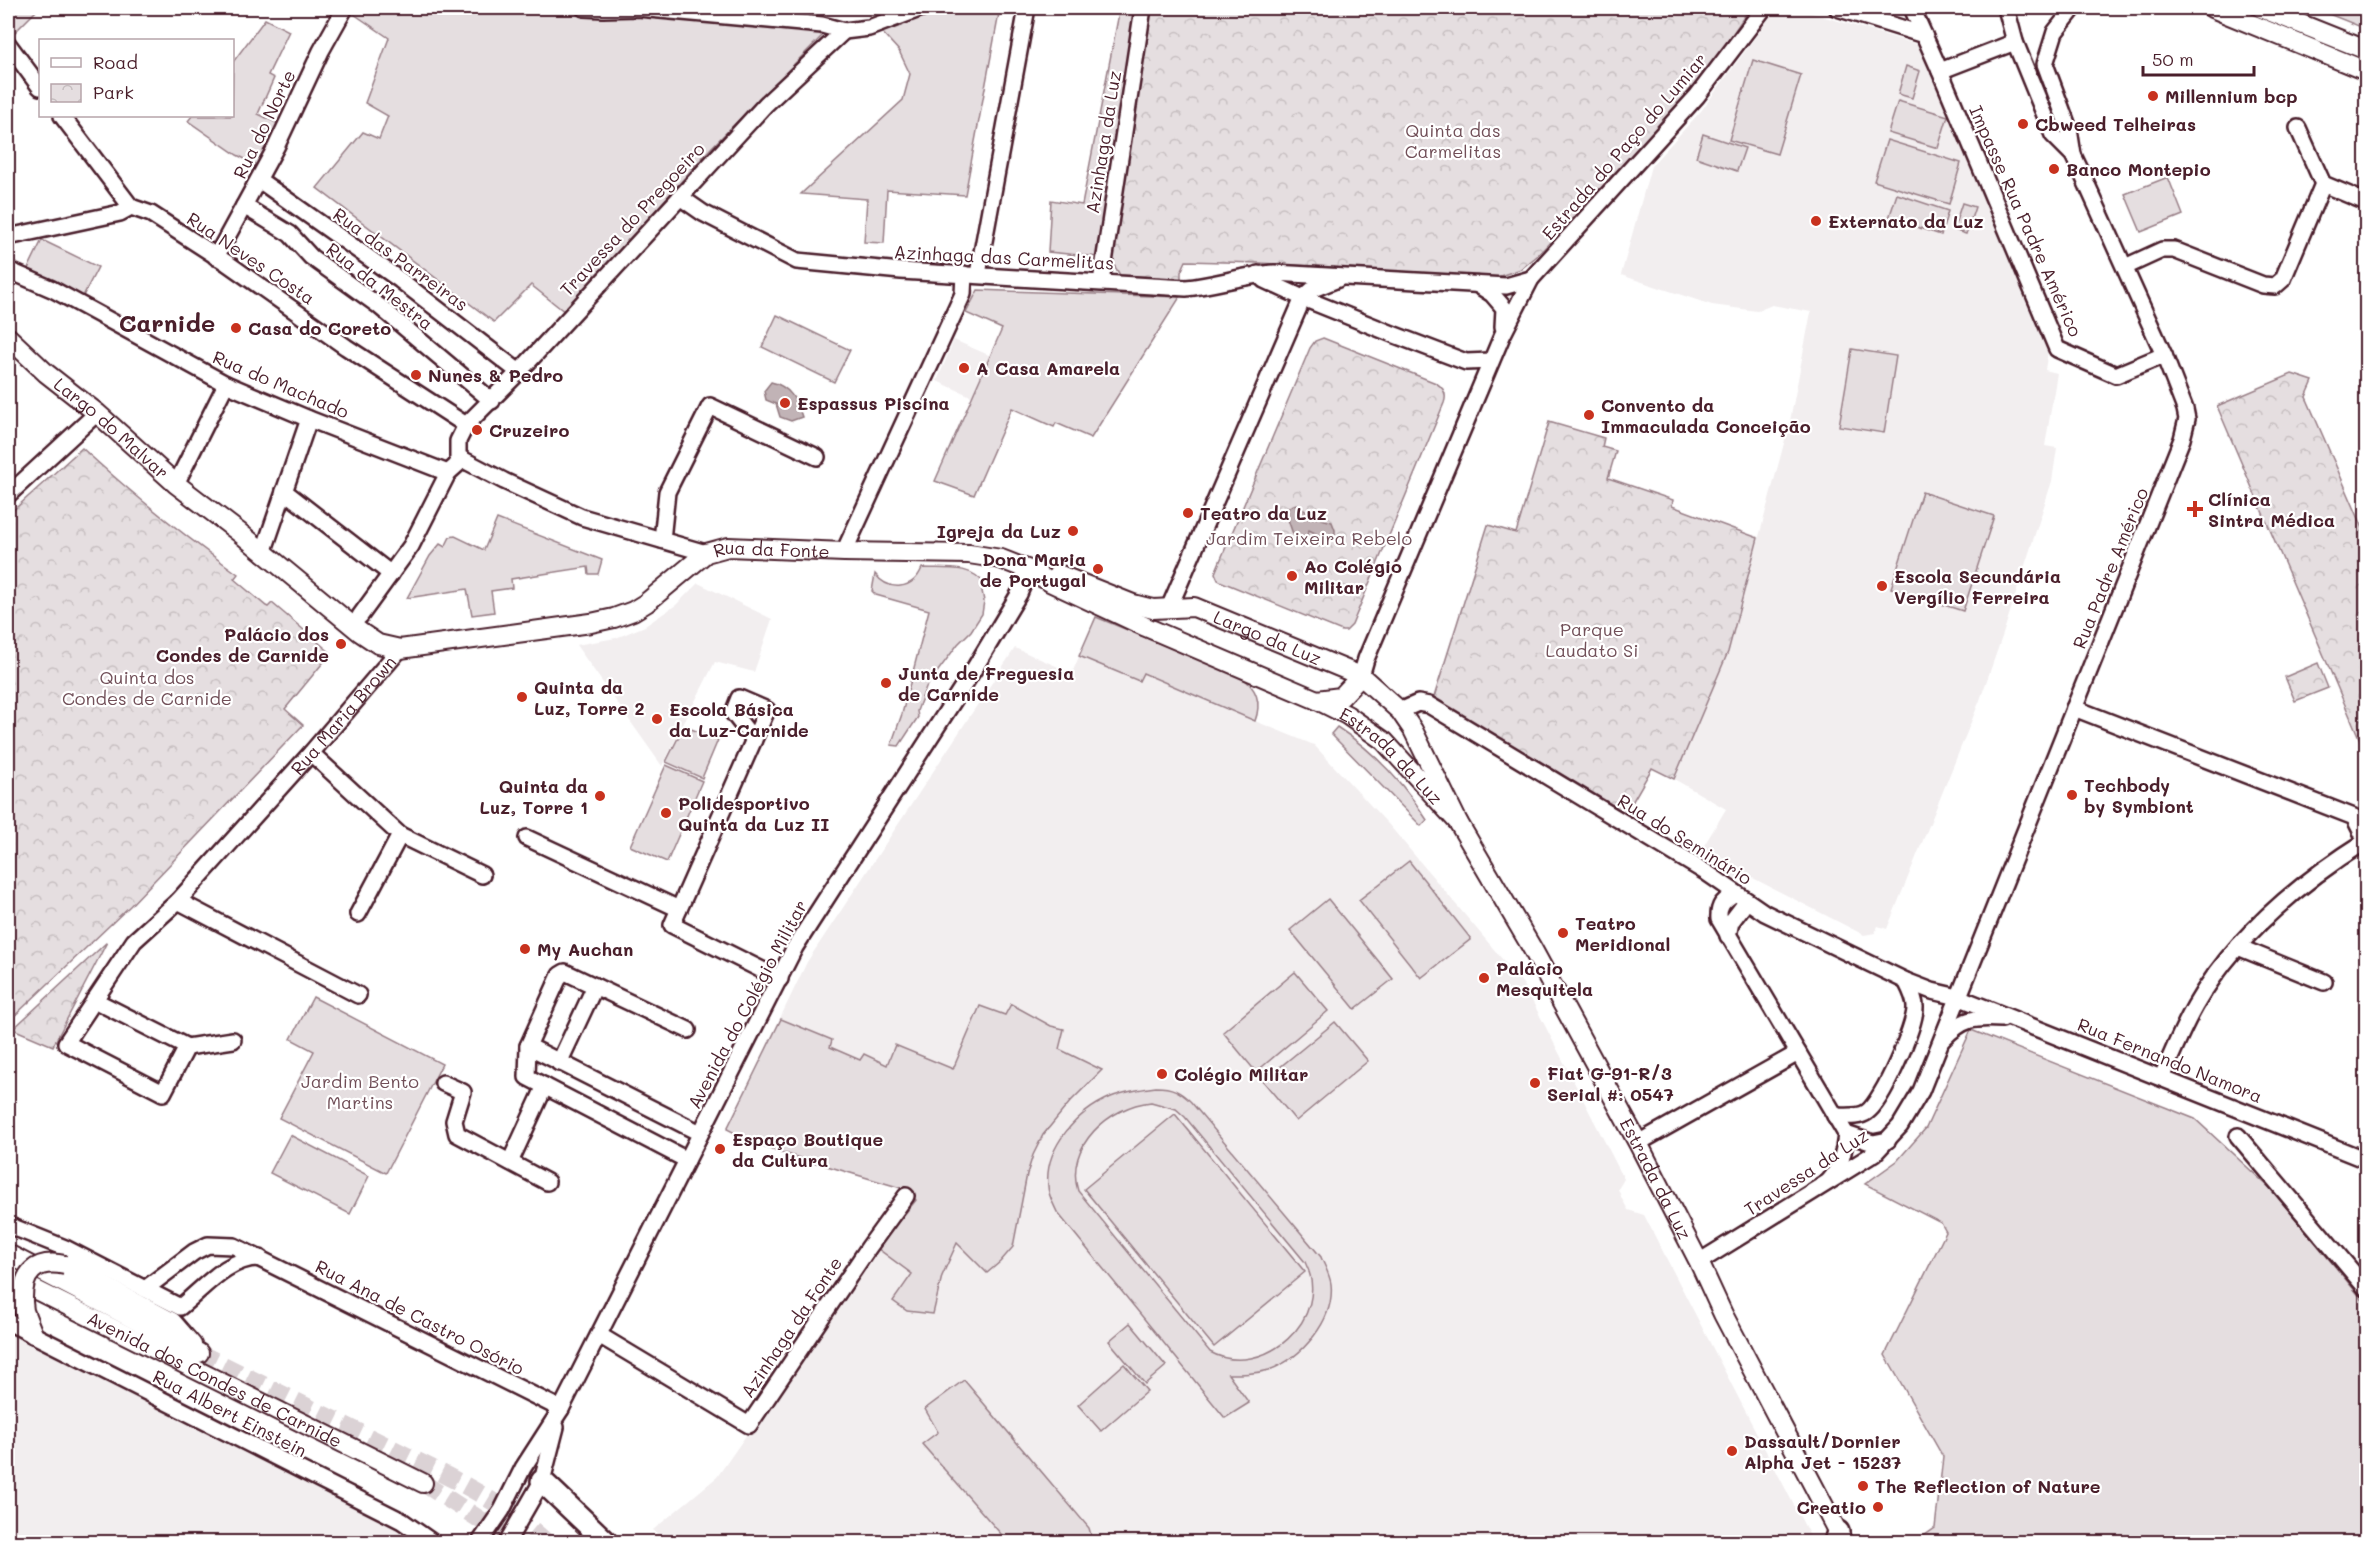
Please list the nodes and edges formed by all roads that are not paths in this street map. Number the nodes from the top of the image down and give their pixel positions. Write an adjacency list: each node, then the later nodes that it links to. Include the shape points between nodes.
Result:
1 (345, 8): 24 (street, Rua do Norte)
2 (584, 8): 13 (street, via 638,8 822,25)
3 (922, 8): 13 (street, via 869,28)
4 (1027, 8): 36 (street)
5 (1143, 8): 40 (street, Azinhaga da Luz)
6 (1764, 8): 39 (street, Estrada do Paço do Lumiar, via 1697,96)
7 (1837, 8): 14 (street)
8 (1912, 8): 14 (street, Impasse Rua Padre Américo)
9 (2006, 8): 15 (street, Rua Padre Américo)
10 (2074, 8): 23 (street, Rua Padre Américo, via 2055,32 2045,64)
11 (2212, 8): 19 (main road)
12 (2261, 8): 17 (main road)
13 (844, 31): 26 (street, Travessa do Pregoeiro, via 766,104)
14 (1924, 35): 18 (street, Impasse Rua Padre Américo)
15 (2015, 42): 18 (street); 23 (street, Rua Padre Américo, via 2053,135)
16 (8, 44): 20 (street)
17 (2367, 50)
18 (1940, 71): 46 (street, Impasse Rua Padre Américo, via 2057,349 2116,375)
19 (2367, 71)
20 (39, 86)
21 (63, 117): 29 (street)
22 (2298, 129): 25 (street)
23 (2073, 155): 34 (street, Rua Padre Américo)
24 (259, 180): 28 (street, Rua do Norte); 30 (street, Rua das Parreiras)
25 (2323, 184): 27 (street); 34 (street, via 2283,279 2275,286 2175,250 2162,250)
26 (680, 197): 36 (street, Azinhaga das Carmelitas, via 797,261); 48 (street, Travessa do Pregoeiro)
27 (2367, 202)
28 (244, 206): 31 (street, Rua da Mestra); 33 (street, Rua do Norte)
29 (131, 207): 32 (street, via 120,213); 33 (street, Rua Neves Costa, via 151,214)
30 (306, 214): 31 (street); 48 (street, Rua das Parreiras)
31 (290, 234): 51 (street, Rua da Mestra, via 310,257 379,306)
32 (8, 237)
33 (216, 257): 54 (street, Rua Neves Costa)
34 (2125, 267): 46 (street, Rua Padre Américo)
35 (8, 270): 50 (street, Rua do Machado, via 52,289)
36 (971, 274): 40 (street, Azinhaga das Carmelitas); 61 (street)
37 (1258, 274): 38 (street, Azinhaga das Carmelitas); 40 (street, Azinhaga das Carmelitas, via 1186,288); 42 (street)
38 (1341, 278): 41 (street); 42 (street)
39 (1531, 279): 41 (street, via 1506,286); 43 (street)
40 (1101, 282)
41 (1478, 285): 43 (street, via 1504,308)
42 (1303, 298): 47 (street, via 1466,362); 66 (street)
43 (1502, 336): 47 (street)
44 (8, 337): 49 (main road, Largo do Malvar)
45 (8, 348): 49 (main road, Largo do Malvar)
46 (2164, 355): 72 (street, Rua Padre Américo, via 2185,409 2182,439)
47 (1491, 361): 70 (street)
48 (519, 372): 51 (street, Travessa do Pregoeiro)
49 (46, 374): 52 (main road, Largo do Malvar)
50 (226, 384): 53 (street, Rua do Machado); 57 (street)
51 (492, 401): 54 (street, Travessa do Pregoeiro)
52 (97, 413): 57 (main road, Largo do Malvar); 59 (street)
53 (309, 419): 56 (street, Rua do Machado); 58 (street)
54 (466, 425): 56 (street, Travessa do Pregoeiro, via 458,441)
55 (817, 457): 60 (street, via 710,406 667,492)
56 (456, 465): 60 (street, Rua da Fonte, via 504,481 582,517); 65 (street)
57 (176, 484): 62 (main road, Largo do Malvar)
58 (284, 491): 62 (street); 65 (street)
59 (8, 495)
60 (662, 540): 63 (street, Rua da Fonte)
61 (844, 552): 63 (main road, Rua da Fonte, via 728,547); 64 (main road, Rua da Fonte, via 969,554 1001,559)
62 (263, 553): 69 (main road, Largo do Malvar, via 360,632 378,644)
63 (706, 553): 69 (main road, Rua Maria Brown, via 646,603 614,618)
64 (1029, 570): 66 (main road, Rua da Fonte, via 1054,573 1133,604); 68 (main road, Rua da Fonte); 86 (street, Avenida do Colégio Militar, via 974,669 826,898)
65 (391, 574): 67 (street)
66 (1170, 608): 68 (main road); 70 (main road, Largo da Luz, via 1194,607)
67 (360, 616)
68 (1181, 641): 71 (main road, Largo da Luz)
69 (400, 649): 75 (street, Rua Maria Brown)
70 (1361, 676): 71 (main road, via 1341,697); 73 (main road, Estrada da Luz)
71 (1317, 700): 76 (main road, Estrada da Luz, via 1384,741)
72 (2074, 708): 79 (street, via 2354,817); 91 (street, Rua Padre Américo)
73 (1400, 711): 76 (main road, Estrada da Luz); 81 (street, Rua do Seminário, via 1418,703 1429,705)
74 (754, 740): 83 (street)
75 (311, 753): 77 (street); 82 (street, Rua Maria Brown)
76 (1458, 822): 109 (main road, Estrada da Luz)
77 (400, 835): 80 (street); 84 (street)
78 (527, 838): 83 (street)
79 (2366, 841): 85 (street, via 2291,895)
80 (482, 875)
81 (1741, 897): 87 (street, Rua do Seminário, via 1765,913); 99 (street, via 1721,903 1719,919)
82 (177, 901): 90 (street); 92 (street, Rua Maria Brown, via 134,941)
83 (679, 909): 86 (street, via 672,925)
84 (358, 914)
85 (2238, 947): 88 (street); 101 (street, via 2195,1005)
86 (780, 979): 105 (street, Avenida do Colégio Militar)
87 (1906, 981): 91 (street, Rua do Seminário); 104 (street, Travessa da Luz, via 1915,1007 1914,1020 1886,1088 1866,1113)
88 (2324, 982)
89 (595, 986): 94 (street); 97 (street, via 566,972 561,975); 100 (street)
90 (358, 994)
91 (1958, 997): 93 (street, Rua Fernando Namora); 96 (street, Travessa da Luz)
92 (94, 1000): 98 (street); 98 (street, Rua Maria Brown, via 66,1043 147,1085 163,1093)
93 (2014, 1019): 96 (street, via 1967,1020); 101 (street, Rua Fernando Namora)
94 (688, 1030)
95 (233, 1040): 98 (street)
96 (1939, 1043): 108 (street, Travessa da Luz, via 1911,1111)
97 (528, 1046): 100 (street); 103 (street, via 527,1077)
98 (187, 1047)
99 (1798, 1053): 104 (street); 109 (street)
100 (559, 1063): 105 (street)
101 (2162, 1077): 111 (street, Rua Fernando Namora)
102 (443, 1083): 112 (street, via 463,1092 454,1121 457,1134)
103 (545, 1086): 110 (street); 112 (street)
104 (1836, 1116): 106 (street)
105 (700, 1134): 110 (street, Avenida do Colégio Militar)
106 (1846, 1134): 108 (street, via 1873,1143); 114 (street, via 1844,1155)
107 (2238, 1136): 121 (street)
108 (1888, 1140): 114 (street, Travessa da Luz)
109 (1638, 1143): 119 (main road, Estrada da Luz)
110 (687, 1160): 125 (street, Avenida do Colégio Militar)
111 (2367, 1160)
112 (510, 1162): 113 (street)
113 (547, 1182)
114 (1827, 1184): 119 (street, Travessa da Luz)
115 (906, 1196): 125 (street, Azinhaga da Fonte, via 749,1425)
116 (8, 1225): 122 (street, via 65,1248)
117 (8, 1254): 124 (main road, Avenida dos Condes de Carnide, bridge, via 199,1353 172,1322 52,1262 39,1265 31,1270 22,1288 24,1311)
118 (262, 1258): 122 (street, Rua Ana de Castro Osório, via 234,1246 208,1245); 122 (street, via 234,1263 180,1307); 126 (street, Rua Ana de Castro Osório)
119 (1699, 1262): 129 (main road, Estrada da Luz)
120 (8, 1276): 128 (main road, Avenida dos Condes de Carnide)
121 (2363, 1282)
122 (145, 1290)
123 (8, 1322): 124 (street, Rua Albert Einstein)
124 (33, 1334): 130 (street, Rua Albert Einstein, via 402,1521)
125 (599, 1335): 126 (street, Avenida do Colégio Militar)
126 (561, 1409): 127 (street, Avenida do Colégio Militar); 131 (street, Avenida do Colégio Militar)
127 (542, 1481): 132 (street, Avenida do Colégio Militar); 133 (highway)
128 (423, 1483)
129 (1842, 1540)
130 (432, 1542)
131 (480, 1542)
132 (507, 1542)
133 (606, 1542)

